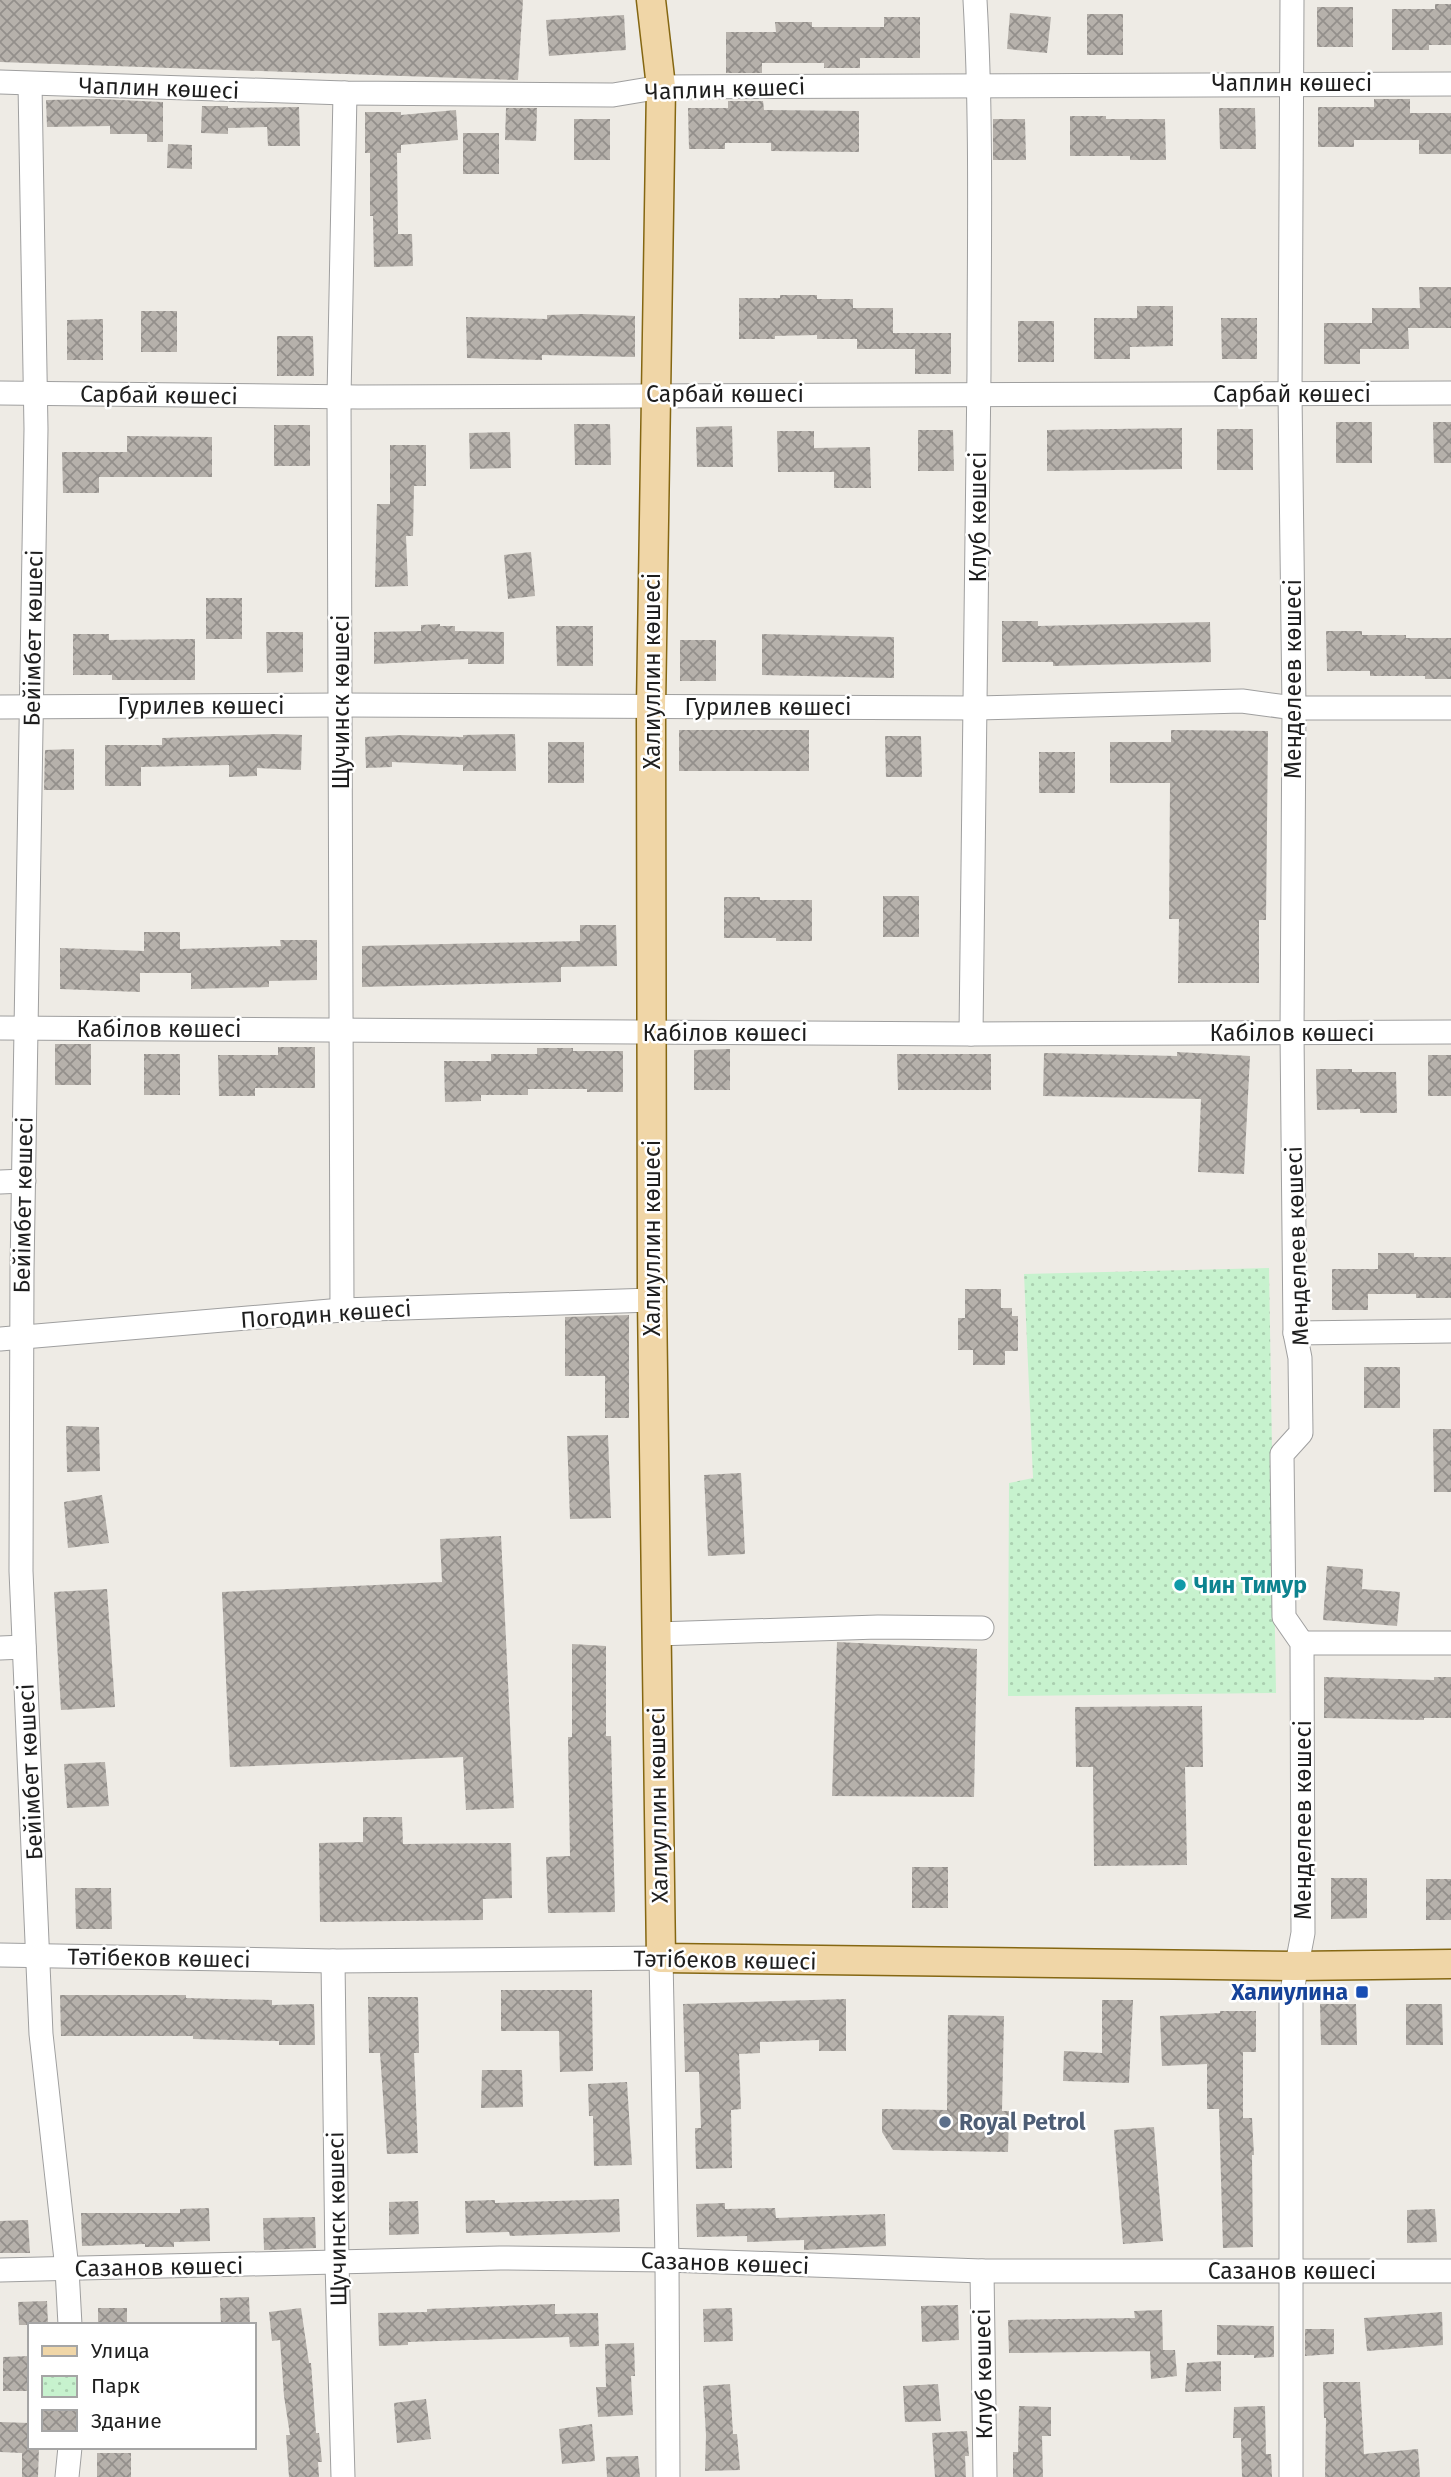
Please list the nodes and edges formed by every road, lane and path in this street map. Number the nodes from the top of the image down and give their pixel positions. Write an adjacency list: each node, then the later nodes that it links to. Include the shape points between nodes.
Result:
1 (652, 0): 9 (main road, Халиуллин көшесі)
2 (975, 0): 7 (street, Клуб көшесі)
3 (1292, 0): 5 (street, Менделеев көшесі)
4 (0, 82): 6 (street, Чаплин көшесі)
5 (1292, 83): 7 (street, Чаплин көшесі); 8 (street, Чаплин көшесі); 16 (street, Менделеев көшесі)
6 (30, 84): 10 (street, Чаплин көшесі); 14 (street, Бейімбет көшесі)
7 (979, 84): 9 (street, Чаплин көшесі); 12 (street, Клуб көшесі)
8 (1451, 84)
9 (662, 87): 10 (street, Чаплин көшесі, via 613,95); 15 (main road, Халиуллин көшесі)
10 (345, 93): 17 (street, Щучинск көшесі)
11 (0, 393): 14 (street, Сарбай көшесі)
12 (979, 393): 15 (street, Сарбай көшесі); 16 (street, Сарбай көшесі); 22 (street, Клуб көшесі)
13 (1451, 393): 16 (street, Сарбай көшесі)
14 (36, 394): 17 (street, Сарбай көшесі); 20 (street, Бейімбет көшесі)
15 (655, 394): 17 (street, Сарбай көшесі); 21 (main road, Халиуллин көшесі)
16 (1290, 394): 23 (street, Менделеев көшесі)
17 (340, 397): 18 (street, Щучинск көшесі)
18 (342, 705): 20 (street, Гурилев көшесі); 21 (street, Гурилев көшесі); 27 (street, Щучинск көшесі)
19 (0, 707): 20 (street, Гурилев көшесі)
20 (32, 707): 26 (street, Бейімбет көшесі)
21 (651, 707): 22 (street, Гурилев көшесі); 29 (main road, Халиуллин көшесі)
22 (977, 708): 23 (street, Гурилев көшесі, via 1242,701); 31 (street, Клуб көшесі)
23 (1294, 708): 24 (street, Гурилев көшесі); 30 (street, Менделеев көшесі)
24 (1451, 708)
25 (0, 1028): 26 (street, Кабілов көшесі)
26 (26, 1029): 27 (street, Кабілов көшесі); 32 (street, Бейімбет көшесі)
27 (340, 1031): 29 (street, Кабілов көшесі); 35 (street, Щучинск көшесі)
28 (1451, 1032): 30 (street, Кабілов көшесі)
29 (652, 1033): 31 (street, Кабілов көшесі); 34 (main road, Халиуллин көшесі)
30 (1292, 1033): 31 (street, Кабілов көшесі); 37 (street, Менделеев көшесі)
31 (971, 1034)
32 (24, 1181): 33 (street); 38 (street, Бейімбет көшесі)
33 (0, 1182)
34 (652, 1300): 35 (street, Погодин көшесі); 40 (main road, Халиуллин көшесі)
35 (342, 1310): 38 (street, Погодин көшесі)
36 (1451, 1331): 37 (street)
37 (1295, 1334): 41 (street, Менделеев көшесі, via 1300,1358 1301,1433 1282,1454 1284,1617)
38 (11, 1339): 43 (street, Бейімбет көшесі)
39 (982, 1628): 40 (street)
40 (657, 1634): 47 (main road, Халиуллин көшесі)
41 (1302, 1643): 42 (street); 50 (street, Менделеев көшесі, via 1303,1933)
42 (1451, 1643)
43 (24, 1647): 44 (street); 46 (street, Бейімбет көшесі)
44 (0, 1648)
45 (0, 1955): 46 (street, Тәтібеков көшесі)
46 (39, 1956): 48 (street, Тәтібеков көшесі); 53 (street, Бейімбет көшесі, via 41,2034)
47 (661, 1958): 48 (street, Тәтібеков көшесі); 50 (main road, Тәтібеков көшесі); 51 (street, Халиуллин көшесі)
48 (333, 1961): 52 (street, Щучинск көшесі)
49 (1451, 1964): 50 (main road, Тәтібеков көшесі)
50 (1295, 1966): 56 (street, Менделеев көшесі, via 1291,1996)
51 (667, 2260): 52 (street, Сазанов көшесі, via 500,2258); 55 (street, Сазанов көшесі); 62 (street, Халиуллин көшесі)
52 (337, 2263): 53 (street, Сазанов көшесі); 61 (street, Щучинск көшесі)
53 (66, 2269): 54 (street, Сазанов көшесі); 58 (street, Бейімбет көшесі)
54 (0, 2270)
55 (982, 2271): 56 (street, Сазанов көшесі); 63 (street, Клуб көшесі)
56 (1292, 2271): 57 (street, Сазанов көшесі); 64 (street, Менделеев көшесі)
57 (1451, 2271)
58 (70, 2323)
59 (70, 2449): 60 (street)
60 (67, 2477)
61 (343, 2477)
62 (668, 2477)
63 (985, 2477)
64 (1291, 2477)

